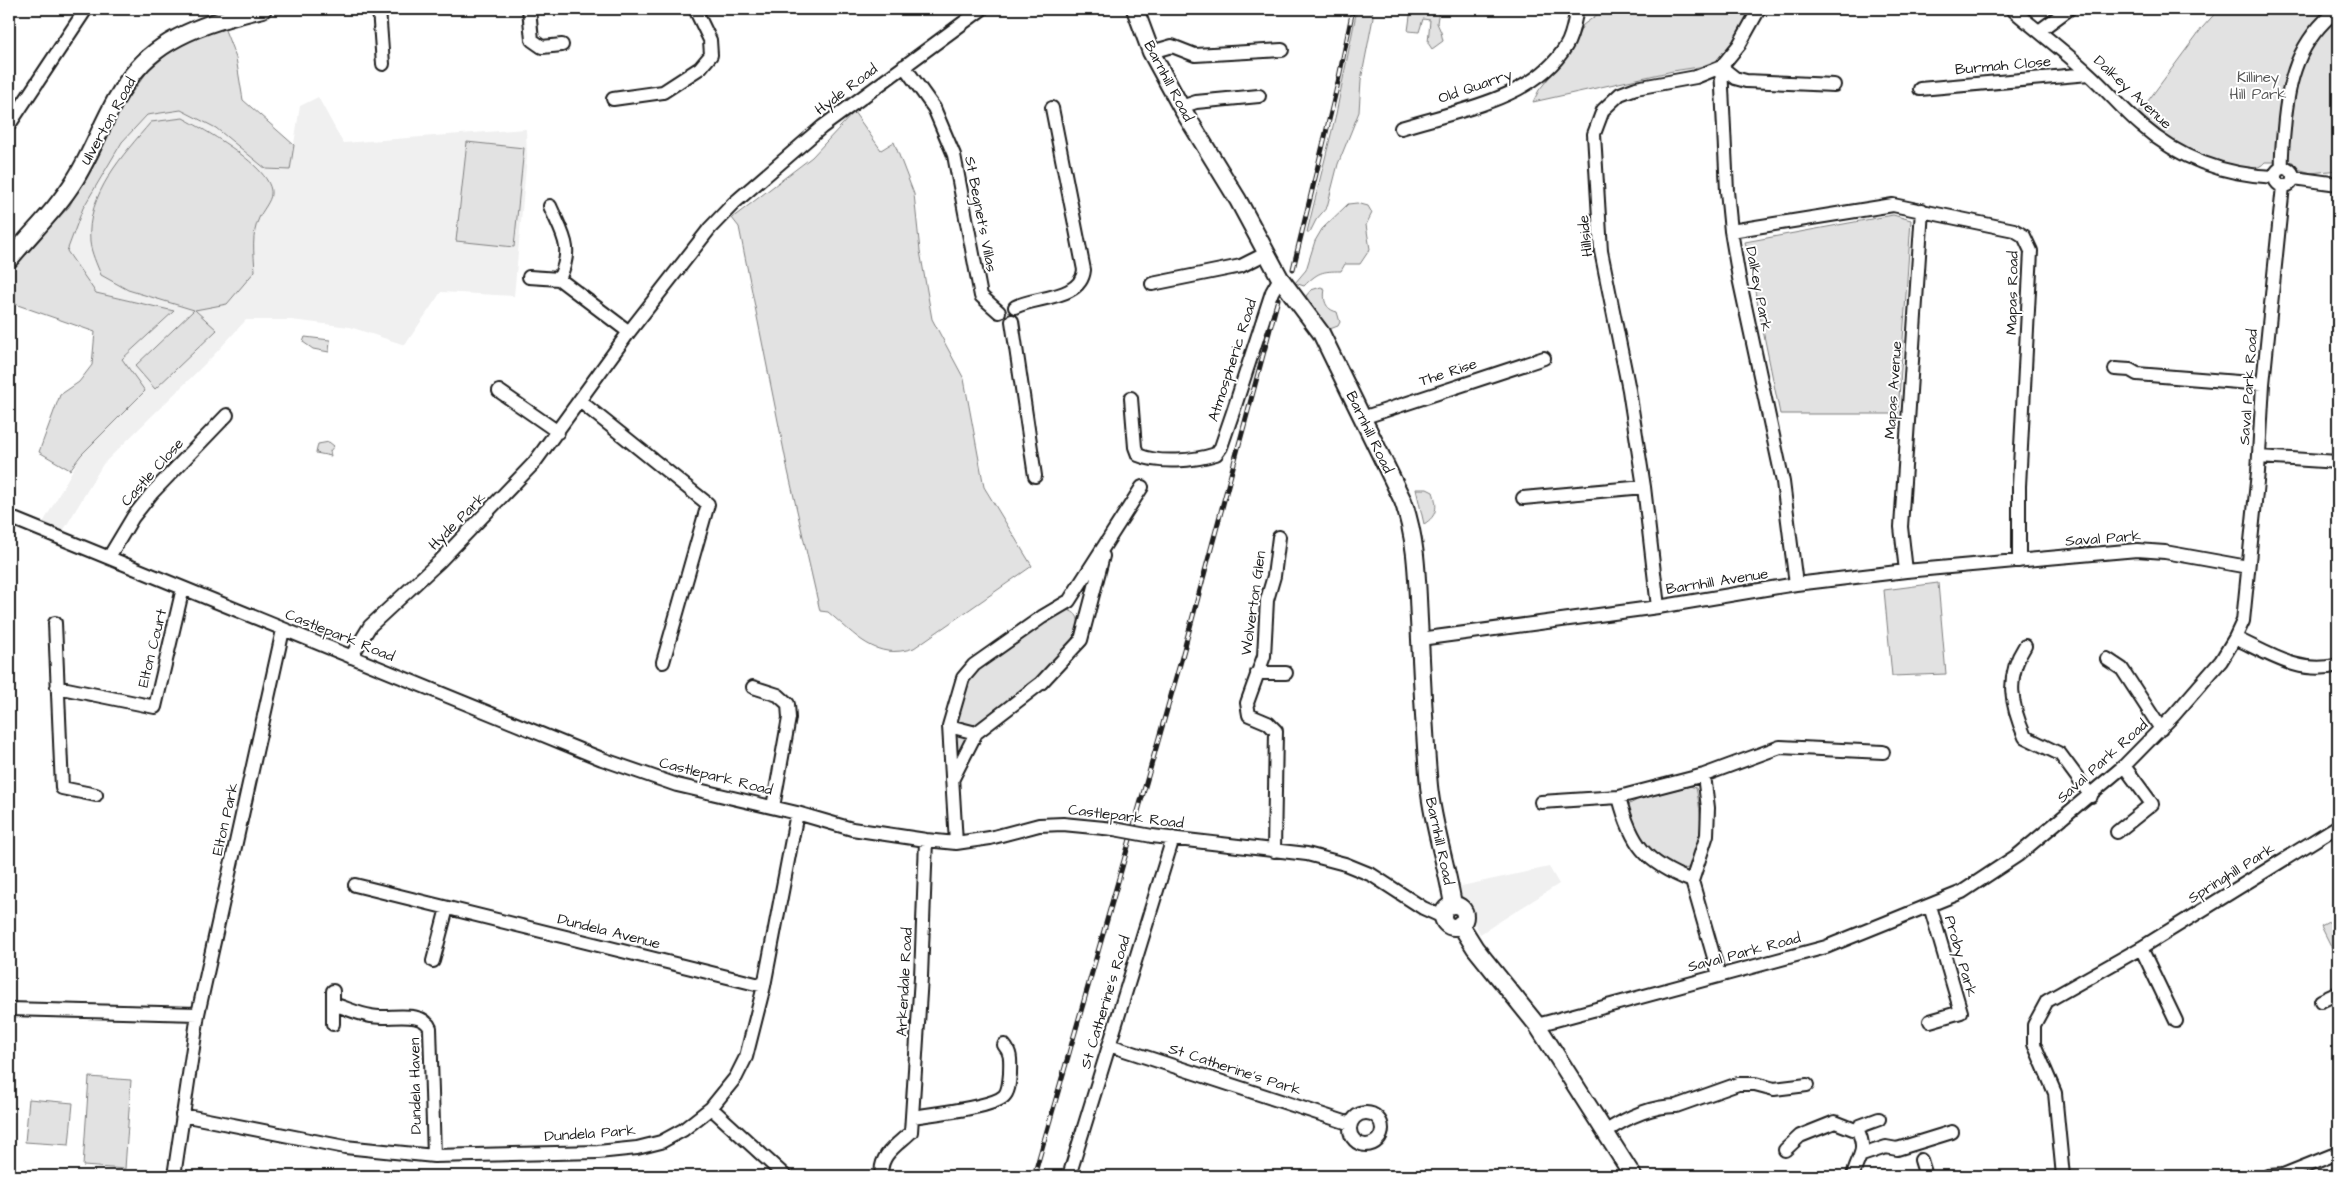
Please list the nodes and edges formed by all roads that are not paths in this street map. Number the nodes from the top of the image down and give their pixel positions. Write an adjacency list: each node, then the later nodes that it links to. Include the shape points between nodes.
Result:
1 (86, 9): 27 (street)
2 (263, 9): 36 (main road, Ulverton Road, via 190,31 149,56 121,92 76,178 50,215)
3 (379, 9): 17 (street)
4 (529, 9): 14 (street, via 532,40 542,47)
5 (695, 9): 24 (street, via 710,40 712,55 700,68 663,92)
6 (982, 9): 18 (street, Hyde Road)
7 (1135, 9): 16 (main road, Barnhill Road)
8 (1577, 9): 28 (street, Old Quarry, via 1566,47 1547,70 1526,86)
9 (1759, 9): 19 (street, via 1739,46)
10 (2012, 9): 13 (street, Dalkey Avenue)
11 (2069, 9): 13 (street)
12 (2338, 9): 29 (street, Saval Park Road, via 2323,21 2308,41 2290,79)
13 (2039, 31): 20 (street, Dalkey Avenue)
14 (562, 45)
15 (1282, 50): 16 (street, via 1195,55 1172,46)
16 (1151, 52): 25 (main road, Barnhill Road)
17 (383, 64)
18 (904, 66): 31 (street, Hyde Road, via 822,127); 42 (street, St Begnet's Villas, via 934,108 954,155 981,296)
19 (1721, 67): 21 (street, via 1735,78 1746,81); 34 (street, Dalkey Park); 57 (street, Hillside, via 1696,77 1625,91 1606,106 1598,118 1594,134 1601,251 1629,390)
20 (2089, 74): 22 (street, Burmah Close); 29 (street, Dalkey Avenue, via 2143,127 2182,155 2228,172)
21 (1834, 86)
22 (1920, 89)
23 (1259, 96): 25 (street, via 1196,102)
24 (613, 100)
25 (1181, 107): 35 (main road, Barnhill Road)
26 (1052, 108): 41 (street, via 1083,276 1074,288 1066,292)
27 (9, 125)
28 (1401, 128)
29 (2280, 177): 30 (street, via 2292,171 2294,178); 47 (street, Saval Park Road)
30 (2338, 184)
31 (734, 203): 44 (street, Hyde Park, via 710,228)
32 (550, 206): 39 (street, via 566,243 567,262)
33 (1922, 210): 34 (street, Mapas Road, via 1893,205); 64 (street, Mapas Road, via 2014,230 2024,236 2030,246 2019,486); 66 (street, Mapas Avenue, via 1901,527)
34 (1731, 231): 67 (street, Dalkey Park, via 1783,482)
35 (1267, 253): 38 (main road, Barnhill Road); 40 (street, via 1241,266)
36 (9, 260)
37 (529, 277): 39 (street)
38 (1280, 278): 49 (street, Atmospheric Road, via 1271,294 1216,454 1165,460 1151,460 1138,455); 52 (main road, Barnhill Road, via 1320,333)
39 (559, 279): 44 (street)
40 (1152, 284)
41 (1014, 307): 42 (street, via 1004,305); 43 (street, via 1017,314)
42 (999, 312): 43 (street, St Begnet's Villas, via 1004,321)
43 (1012, 321): 56 (street)
44 (629, 332): 50 (street, Hyde Park)
45 (1544, 358): 52 (street, The Rise)
46 (2115, 369): 47 (street, via 2138,374)
47 (2263, 384): 54 (street, Saval Park Road)
48 (499, 391): 53 (street)
49 (1131, 398)
50 (581, 402): 53 (street, Hyde Park); 79 (street, via 708,504)
51 (227, 415): 63 (street, Castle Close, via 152,493)
52 (1362, 418): 75 (main road, Barnhill Road, via 1410,518 1416,556)
53 (558, 432): 77 (street, Hyde Park, via 500,501 370,626)
54 (2259, 457): 55 (street); 65 (street, Saval Park Road)
55 (2338, 462)
56 (1035, 476)
57 (1644, 487): 59 (street); 70 (street, Hillside)
58 (1142, 488): 62 (street)
59 (1523, 498)
60 (9, 518): 63 (street, Castlepark Road)
61 (1279, 537): 81 (street, Wolverton Glen, via 1268,600 1264,656)
62 (1105, 546): 69 (street); 71 (street)
63 (109, 557): 68 (street, Castlepark Road)
64 (2019, 561): 65 (street, Saval Park, via 2136,550); 66 (street, Barnhill Avenue)
65 (2248, 567): 74 (street, Saval Park Road, via 2244,616)
66 (1906, 571): 67 (street, Barnhill Avenue)
67 (1796, 584): 70 (street, Barnhill Avenue)
68 (183, 588): 73 (street, Castlepark Road); 83 (street, Elton Court, via 154,707)
69 (1069, 601): 71 (street); 85 (street, via 974,665 963,678)
70 (1658, 607): 75 (street, Barnhill Avenue)
71 (1089, 608): 87 (street, via 1081,640 1041,683)
72 (55, 623): 83 (street)
73 (284, 630): 77 (street, Castlepark Road); 116 (street, Elton Park)
74 (2235, 638): 80 (street, via 2301,668); 86 (street, Saval Park Road, via 2221,661)
75 (1420, 639): 108 (main road, Barnhill Road, via 1432,817 1448,876)
76 (2025, 646): 93 (street, via 2016,660 2011,678 2020,724 2026,737 2060,754)
77 (351, 657): 96 (street, Castlepark Road, via 632,770 678,785)
78 (2107, 659): 86 (street, via 2122,669)
79 (663, 662)
80 (2338, 665)
81 (1257, 673): 82 (street, Wolverton Glen); 103 (street, Wolverton Glen, via 1246,709 1249,715 1268,723 1276,732)
82 (1286, 673)
83 (57, 687): 92 (street, via 62,788)
84 (753, 687): 96 (street, via 778,696 788,704 789,718)
85 (949, 726): 87 (street); 91 (street)
86 (2161, 729): 89 (street, Saval Park Road)
87 (976, 733): 91 (street)
88 (1884, 752): 90 (street, via 1780,747)
89 (2124, 766): 93 (street, Saval Park Road); 99 (street, via 2152,804)
90 (1704, 775): 94 (street); 104 (street, via 1707,835)
91 (952, 781): 102 (street)
92 (96, 795)
93 (2091, 796): 106 (street, Saval Park Road, via 1989,875)
94 (1619, 797): 95 (street); 104 (street, via 1629,832 1639,846 1655,863)
95 (1541, 802)
96 (773, 807): 97 (street, Castlepark Road)
97 (796, 813): 101 (street, Castlepark Road, via 852,829); 112 (street, Dundela Park)
98 (2338, 826): 109 (street, Springhill Park)
99 (2117, 832)
100 (1173, 838): 102 (street, Castlepark Road, bridge, via 1063,824 1039,825); 103 (street, Castlepark Road); 122 (street, St Catherine's Road)
101 (926, 840): 102 (street, Castlepark Road); 127 (street, Arkendale Road)
102 (956, 843)
103 (1274, 851): 108 (street, Castlepark Road, via 1307,854 1346,864 1372,875 1423,908)
104 (1692, 881): 111 (street)
105 (356, 885): 107 (street, Dundela Avenue)
106 (1930, 906): 111 (street, Saval Park Road, via 1826,947); 117 (street, Proby Park, via 1961,1012)
107 (447, 908): 110 (street); 112 (street, Dundela Avenue)
108 (1448, 911): 120 (main road, via 1450,926 1460,924 1475,948)
109 (2141, 948): 118 (street); 144 (street, Springhill Park, via 2047,1001 2034,1025 2034,1044 2055,1093)
110 (433, 961)
111 (1719, 975): 120 (street, Saval Park Road)
112 (764, 986): 124 (street, Dundela Park, via 746,1057 736,1077)
113 (2338, 993): 114 (street)
114 (2320, 1002)
115 (9, 1009): 116 (street)
116 (198, 1014): 125 (street, Elton Park)
117 (1930, 1021)
118 (2176, 1021)
119 (333, 1024): 135 (street, Dundela Haven, via 333,997 372,1017 426,1021 430,1028)
120 (1537, 1025): 130 (main road)
121 (1004, 1045): 127 (street, via 1010,1056 1005,1096)
122 (1109, 1045): 128 (street, St Catherine's Park); 140 (street, St Catherine's Road)
123 (1807, 1085): 130 (street, via 1782,1089 1755,1084 1726,1086 1676,1106 1628,1117)
124 (711, 1108): 135 (street, Dundela Park, via 661,1142 637,1148 580,1153); 138 (street)
125 (182, 1115): 135 (street, Dundela Park, via 345,1147); 137 (street, Elton Park)
126 (1879, 1119): 129 (street, via 1860,1126)
127 (912, 1121): 139 (street, via 911,1132 882,1159)
128 (1351, 1124)
129 (1858, 1131): 132 (street, via 1835,1122 1800,1136); 134 (street, via 1863,1141)
130 (1605, 1132): 141 (main road)
131 (1952, 1132): 134 (street, via 1897,1149 1886,1147)
132 (1785, 1150)
133 (2338, 1153): 146 (street)
134 (1862, 1155): 142 (street)
135 (434, 1156)
136 (1921, 1160): 143 (street)
137 (174, 1176)
138 (785, 1176)
139 (882, 1176)
140 (1069, 1176)
141 (1633, 1176)
142 (1853, 1176)
143 (1926, 1176)
144 (2063, 1176)
145 (2268, 1176): 146 (street)
146 (2284, 1176)

